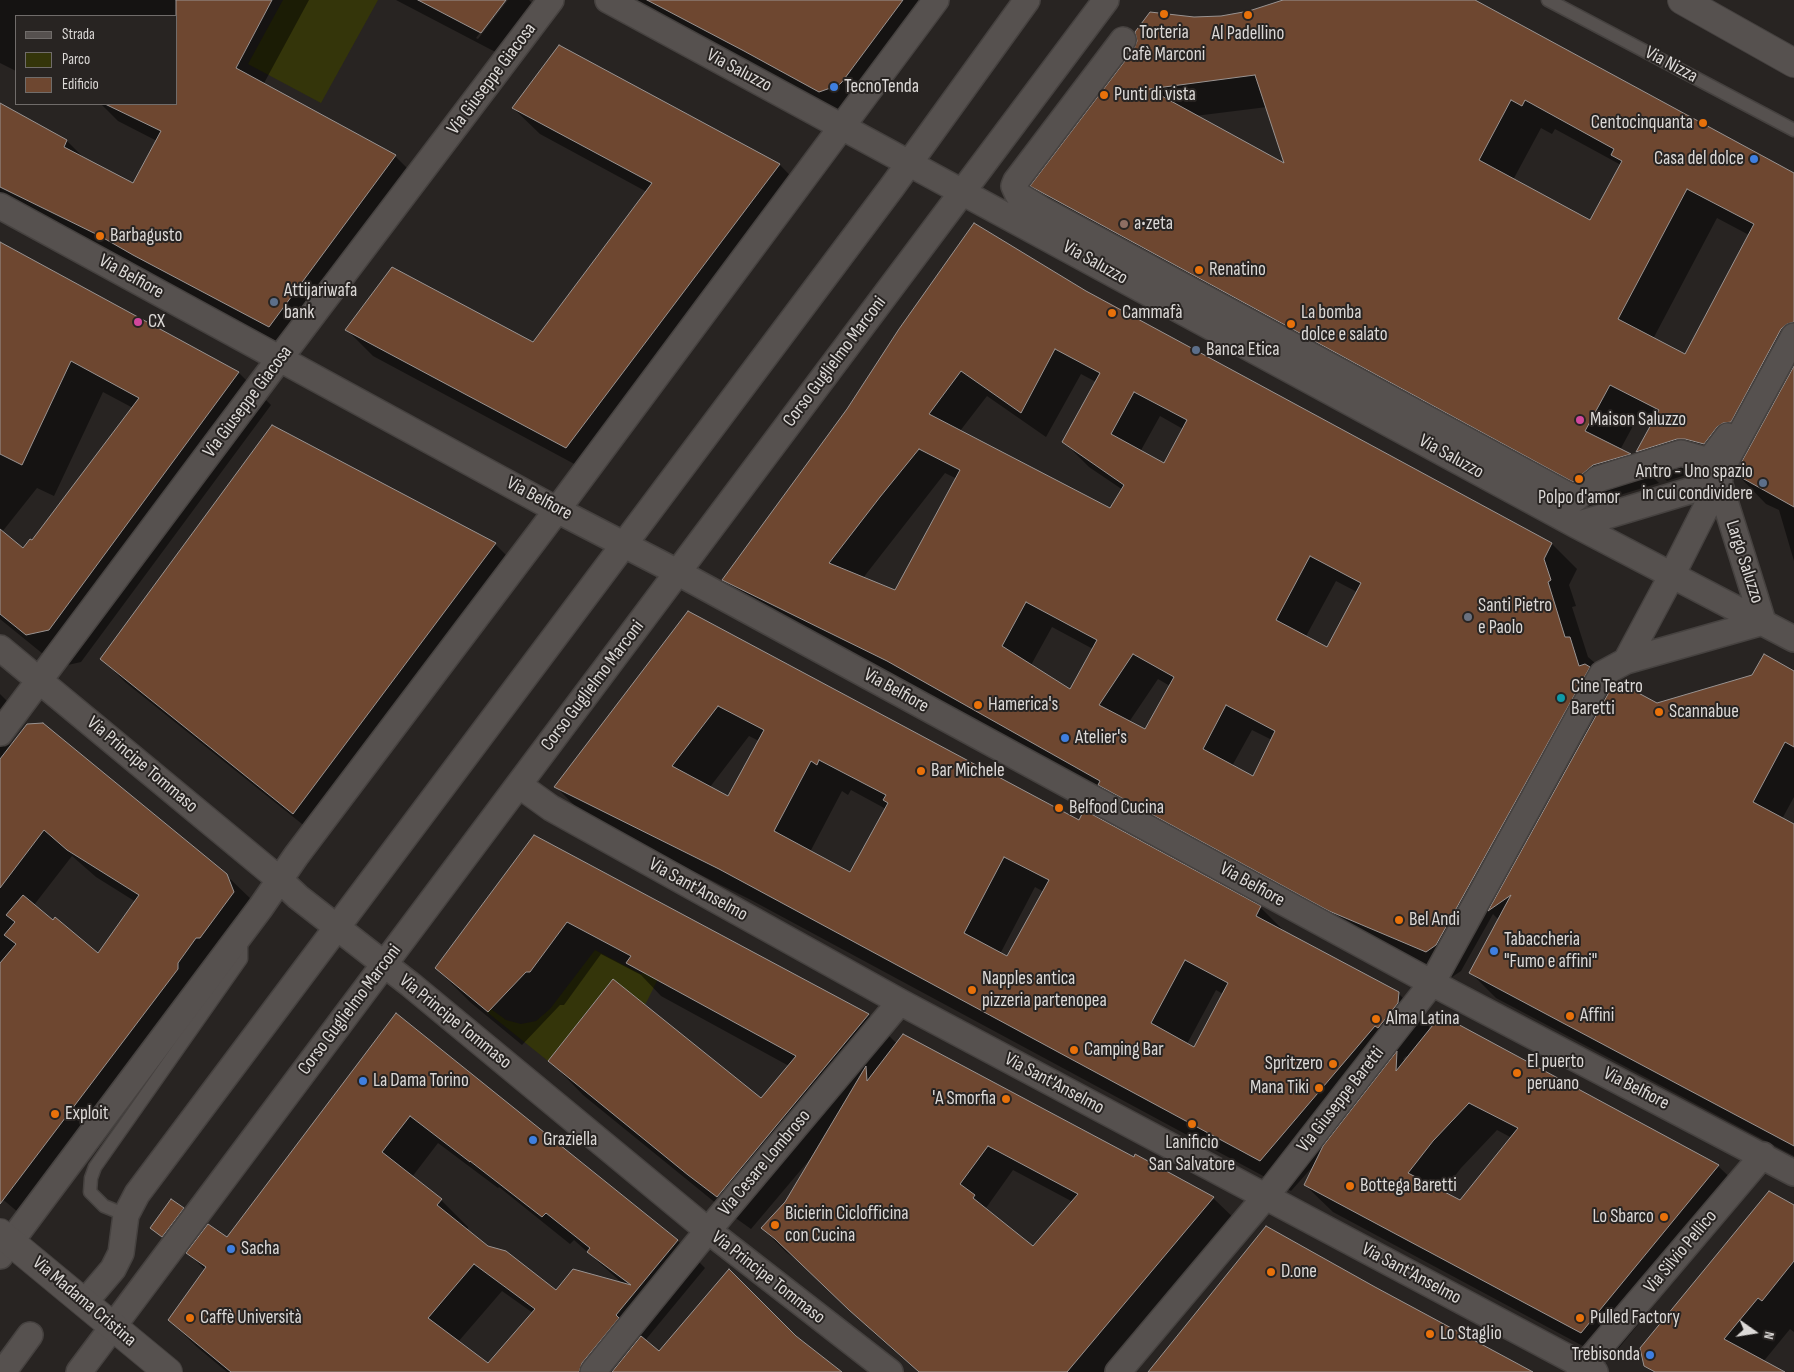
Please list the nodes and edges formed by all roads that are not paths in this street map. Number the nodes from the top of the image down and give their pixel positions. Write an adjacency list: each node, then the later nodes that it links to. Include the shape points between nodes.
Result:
1 (552, 0): 17 (street, Via Giuseppe Giacosa)
2 (608, 0): 10 (street, Via Saluzzo)
3 (936, 0): 10 (street)
4 (1027, 0): 12 (street)
5 (1106, 0): 13 (street, Corso Guglielmo Marconi)
6 (1548, 0): 11 (lane, Via Nizza)
7 (1682, 0): 9 (street)
8 (1123, 40): 14 (street, via 1016,181)
9 (1794, 63)
10 (842, 126): 12 (street, Via Saluzzo); 20 (street)
11 (1794, 130)
12 (910, 162): 13 (street, Via Saluzzo); 22 (street)
13 (963, 192): 14 (street, Via Saluzzo); 23 (street, Corso Guglielmo Marconi)
14 (1010, 197): 18 (street, via 1041,209 1575,499 1598,479 1681,453 1709,461); 21 (street, Via Saluzzo)
15 (0, 206): 17 (street, Via Belfiore)
16 (1794, 336): 18 (street)
17 (280, 358): 20 (street, Via Belfiore); 30 (street, Via Giuseppe Giacosa)
18 (1778, 365): 19 (street)
19 (1720, 475): 21 (street); 24 (street, Largo Saluzzo); 25 (street, Largo Saluzzo)
20 (557, 510): 22 (street, Via Belfiore); 33 (street)
21 (1576, 525): 24 (street, Via Saluzzo)
22 (625, 545): 23 (street, Via Belfiore); 34 (street)
23 (677, 572): 32 (street, Corso Guglielmo Marconi); 37 (street, Via Belfiore)
24 (1672, 575): 25 (street, Via Saluzzo); 28 (street, Largo Saluzzo)
25 (1763, 622): 26 (street, Via Saluzzo); 28 (street, Largo Saluzzo)
26 (1794, 640)
27 (0, 648): 30 (street, Via Principe Tommaso)
28 (1626, 661): 29 (street, Largo Saluzzo)
29 (1602, 674): 37 (street, Via Giuseppe Baretti)
30 (39, 679): 31 (street, Via Giuseppe Giacosa); 33 (street, Via Principe Tommaso)
31 (0, 733)
32 (519, 785): 36 (street, Corso Guglielmo Marconi); 38 (street, Via Sant'Anselmo, via 551,808)
33 (280, 880): 34 (street, Via Principe Tommaso); 35 (street)
34 (336, 928): 36 (street, Via Principe Tommaso); 42 (street, via 143,1186)
35 (241, 934): 42 (lane, via 242,959 95,1167 90,1192 104,1206); 44 (street)
36 (384, 964): 43 (street, Via Principe Tommaso); 46 (street, Corso Guglielmo Marconi)
37 (1432, 983): 39 (street, Via Belfiore); 41 (street, Via Giuseppe Baretti)
38 (900, 1002): 41 (street, Via Sant'Anselmo); 43 (street, Via Cesare Lombroso)
39 (1763, 1155): 40 (street, Via Belfiore); 48 (street, Via Silvio Pellico)
40 (1794, 1172)
41 (1266, 1196): 48 (street, Via Sant'Anselmo); 54 (street, Via Giuseppe Baretti)
42 (126, 1215): 45 (street, via 121,1253 113,1269)
43 (708, 1231): 52 (street, Via Cesare Lombroso); 53 (street, Via Principe Tommaso)
44 (4, 1243): 45 (street, Via Madama Cristina)
45 (84, 1303): 46 (street, Via Madama Cristina)
46 (113, 1326): 50 (street, Corso Guglielmo Marconi); 51 (street, Via Madama Cristina)
47 (30, 1335): 49 (street)
48 (1586, 1370)
49 (3, 1372)
50 (79, 1372)
51 (168, 1372)
52 (592, 1372)
53 (890, 1372)
54 (1118, 1372)

